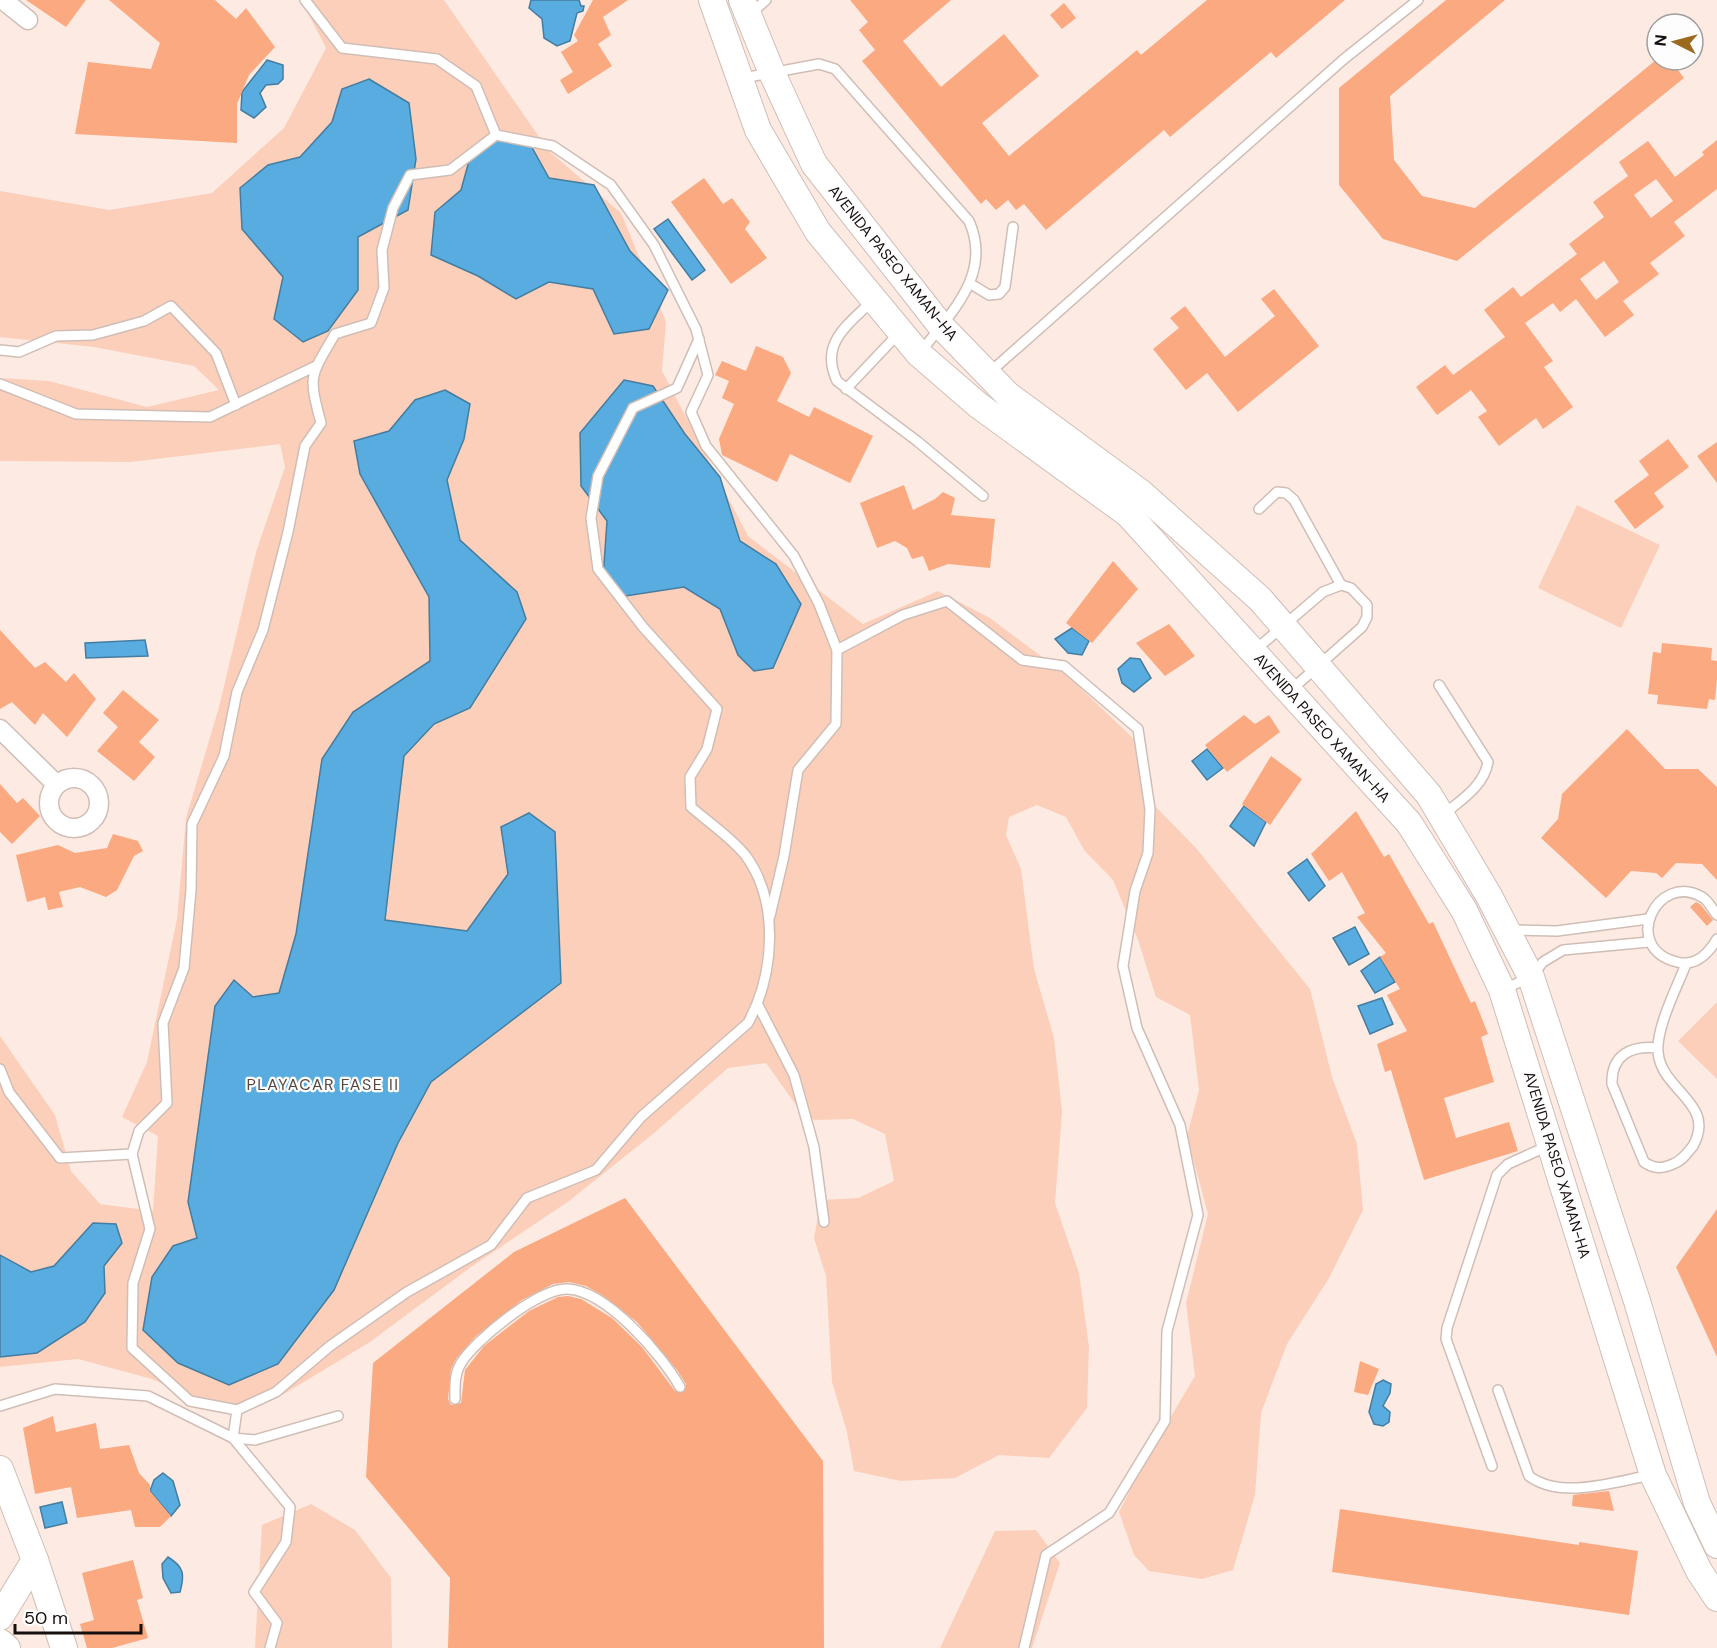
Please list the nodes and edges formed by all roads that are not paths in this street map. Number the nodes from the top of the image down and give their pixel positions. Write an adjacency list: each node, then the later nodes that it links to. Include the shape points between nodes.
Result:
1 (3, 0): 6 (street)
2 (304, 0): 9 (lane, via 342,48 437,59 476,86)
3 (712, 0): 8 (main road, AVENIDA PASEO XAMAN-HA)
4 (1418, 0): 19 (lane, via 1335,67)
5 (752, 5): 7 (main road, AVENIDA PASEO XAMAN-HA)
6 (28, 20)
7 (772, 73): 8 (lane); 11 (lane, via 819,64 836,69 969,221 977,248); 13 (main road, AVENIDA PASEO XAMAN-HA, via 814,164)
8 (740, 79): 12 (main road, AVENIDA PASEO XAMAN-HA, via 758,130 818,232)
9 (496, 135): 15 (lane, via 554,146 611,185 654,245); 18 (lane, via 450,170 410,175 393,208 382,250 384,288 371,323 335,334)
10 (1013, 227): 11 (lane, via 1005,287 999,294 989,295)
11 (971, 284): 13 (lane)
12 (873, 299): 14 (main road, AVENIDA PASEO XAMAN-HA); 21 (lane, via 836,336 830,367)
13 (940, 326): 17 (lane); 19 (main road, AVENIDA PASEO XAMAN-HA)
14 (900, 331): 17 (main road, AVENIDA PASEO XAMAN-HA); 21 (lane)
15 (699, 339): 28 (lane, via 708,375 691,412 706,446 794,556); 39 (lane, via 677,388 633,408 598,476 591,518 598,569 643,627 717,709 707,749 690,777 691,807 746,856 762,888)
16 (0, 350): 22 (lane, via 19,352 56,336 93,335 144,321 171,306 216,353)
17 (919, 354): 24 (main road, AVENIDA PASEO XAMAN-HA, via 978,405)
18 (316, 366): 22 (lane); 51 (lane, via 310,383 321,423 305,447 266,619 237,692 224,756 192,824 184,968 163,1023 167,1103 139,1131)
19 (989, 373): 24 (main road, AVENIDA PASEO XAMAN-HA)
20 (0, 384): 22 (lane, via 76,414 210,417)
21 (846, 389): 23 (lane)
22 (236, 405)
23 (983, 496)
24 (1134, 503): 27 (main road, AVENIDA PASEO XAMAN-HA, via 1260,600); 29 (main road, AVENIDA PASEO XAMAN-HA)
25 (1259, 509): 26 (lane, via 1277,492 1294,500)
26 (1341, 585): 27 (lane, via 1323,592); 30 (lane, via 1351,588 1366,605 1367,616 1362,627)
27 (1282, 626): 29 (lane); 30 (main road, AVENIDA PASEO XAMAN-HA)
28 (837, 650): 39 (lane, via 836,724 798,770); 73 (lane, via 903,615 947,601 1022,660 1065,666 1138,729 1150,809 1148,853 1135,891 1123,966 1137,1028 1180,1125 1198,1215 1167,1331 1165,1421 1109,1513 1046,1555)
29 (1253, 652): 32 (main road, AVENIDA PASEO XAMAN-HA)
30 (1317, 666): 32 (lane); 35 (main road, AVENIDA PASEO XAMAN-HA, via 1429,795)
31 (1439, 685): 35 (lane, via 1488,762 1475,788)
32 (1289, 691): 37 (main road, AVENIDA PASEO XAMAN-HA, via 1409,823)
33 (0, 729): 34 (street)
34 (56, 784)
35 (1442, 816): 36 (main road, AVENIDA PASEO XAMAN-HA)
36 (1489, 896): 37 (main road); 41 (main road, AVENIDA PASEO XAMAN-HA)
37 (1464, 910): 46 (main road, AVENIDA PASEO XAMAN-HA)
38 (1717, 915): 40 (lane, via 1703,897 1681,892 1660,900)
39 (769, 918): 47 (lane, via 765,985)
40 (1648, 919): 41 (lane, via 1557,931); 43 (lane)
41 (1507, 930): 45 (main road, AVENIDA PASEO XAMAN-HA)
42 (1717, 939): 44 (lane, via 1707,956)
43 (1649, 942): 44 (lane, via 1664,959); 45 (lane, via 1563,950 1543,962)
44 (1686, 964): 48 (lane)
45 (1532, 977): 46 (lane); 53 (main road, AVENIDA PASEO XAMAN-HA)
46 (1502, 990): 50 (main road, AVENIDA PASEO XAMAN-HA)
47 (758, 1005): 52 (lane, via 794,1075 814,1147); 59 (lane, via 748,1023 641,1117 596,1170 527,1198 491,1245 406,1292 330,1346 276,1392)
48 (1658, 1048): 48 (lane, via 1640,1046 1618,1058 1611,1070 1612,1084 1644,1162 1653,1168 1665,1168 1680,1162 1700,1138 1705,1120 1698,1104 1659,1065)
49 (0, 1069): 51 (lane, via 9,1092 60,1158)
50 (1550, 1144): 56 (main road, AVENIDA PASEO XAMAN-HA); 62 (lane, via 1508,1164 1497,1175 1447,1328 1446,1339)
51 (132, 1154): 59 (lane, via 150,1230 133,1283 132,1348 190,1401)
52 (824, 1221)
53 (1661, 1384): 56 (main road); 65 (main road, AVENIDA PASEO XAMAN-HA, via 1697,1503)
54 (680, 1387): 57 (lane, via 667,1364 614,1311 588,1294 567,1288 515,1312 479,1341 460,1364)
55 (1498, 1390): 64 (lane, via 1529,1476 1538,1483 1571,1488)
56 (1629, 1398): 64 (main road, AVENIDA PASEO XAMAN-HA)
57 (455, 1399)
58 (0, 1406): 61 (lane, via 55,1389 148,1396)
59 (237, 1410): 61 (lane)
60 (338, 1416): 61 (lane, via 255,1440)
61 (233, 1438): 72 (lane, via 290,1507 286,1542 254,1592 277,1623)
62 (1492, 1466)
63 (0, 1469): 66 (main road)
64 (1653, 1475): 67 (main road, AVENIDA PASEO XAMAN-HA, via 1699,1571)
65 (1717, 1545)
66 (35, 1560): 68 (main road); 71 (main road)
67 (1717, 1598)
68 (0, 1617)
69 (0, 1642): 70 (main road)
70 (7, 1648)
71 (64, 1648)
72 (270, 1648)
73 (1024, 1648)

